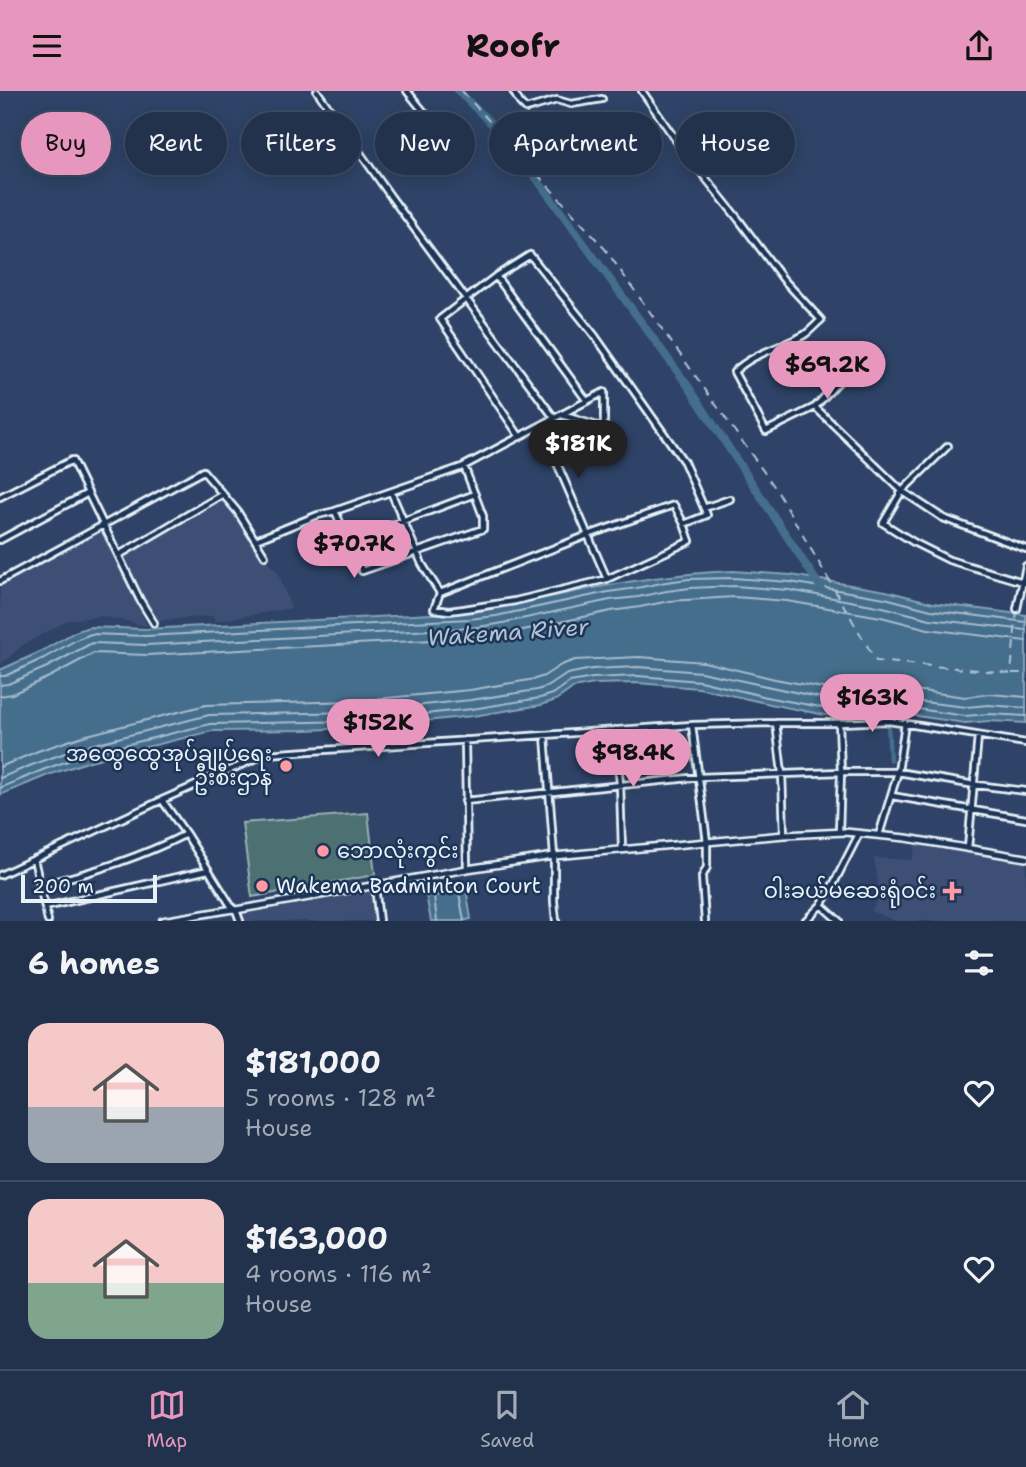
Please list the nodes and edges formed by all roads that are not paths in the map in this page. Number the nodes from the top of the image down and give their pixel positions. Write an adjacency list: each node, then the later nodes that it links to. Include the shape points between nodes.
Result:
1 (317, 91): 8 (street)
2 (407, 91): 6 (street)
3 (513, 91): 5 (street, via 526,109 557,100 571,104)
4 (642, 91): 11 (street, via 783,279 821,320 805,334 734,372 766,431)
5 (602, 99)
6 (424, 112)
7 (496, 277): 8 (street); 10 (street); 25 (street, via 530,254 595,335 684,462)
8 (467, 299): 13 (street); 15 (street, via 440,319)
9 (840, 380): 11 (street)
10 (587, 401): 12 (street); 14 (street, via 604,392)
11 (815, 407): 18 (street)
12 (561, 415): 13 (street); 14 (street)
13 (555, 419): 15 (street)
14 (604, 428): 30 (street, via 608,441 556,461)
15 (520, 437): 17 (street)
16 (948, 446): 18 (street)
17 (464, 466): 19 (street); 22 (street)
18 (902, 491): 34 (street, via 943,517); 41 (street, via 883,523 949,560)
19 (391, 492): 26 (street); 27 (street)
20 (88, 493): 23 (street, via 72,460); 28 (street); 31 (street)
21 (223, 494): 28 (street, via 203,471); 32 (street); 36 (street)
22 (475, 494): 27 (street); 35 (street, via 483,529)
23 (0, 497)
24 (730, 499): 25 (street)
25 (705, 508): 29 (street, via 707,515)
26 (335, 511): 32 (street); 33 (street)
27 (403, 521): 33 (street); 35 (street)
28 (104, 524): 36 (street); 40 (street)
29 (684, 524): 30 (street, via 674,505); 39 (street, via 690,541)
30 (588, 535): 39 (street); 42 (street)
31 (0, 540)
32 (256, 540): 37 (street)
33 (350, 541): 35 (street, via 362,571)
34 (1026, 549)
35 (417, 552): 42 (street)
36 (119, 555): 44 (street)
37 (265, 555)
38 (1026, 566): 41 (street)
39 (607, 579): 42 (street, via 449,611 434,609)
40 (0, 581)
41 (1024, 583): 43 (street)
42 (440, 593)
43 (1017, 608)
44 (154, 623)
45 (776, 723): 46 (street); 48 (street); 56 (street)
46 (839, 723): 47 (street); 54 (street)
47 (905, 723): 51 (street); 55 (street)
48 (692, 725): 49 (street); 57 (street)
49 (615, 730): 50 (street); 58 (street)
50 (545, 736): 52 (street); 61 (street)
51 (978, 736): 53 (street); 59 (street)
52 (465, 740): 63 (street, via 266,754); 64 (street)
53 (1026, 743)
54 (841, 772): 55 (street); 56 (street); 67 (street)
55 (898, 772): 59 (street); 62 (street)
56 (782, 773): 57 (street); 70 (street)
57 (699, 777): 58 (street); 72 (street)
58 (620, 784): 61 (street); 74 (street)
59 (974, 785): 60 (street); 65 (street)
60 (1026, 791)
61 (548, 793): 64 (street); 75 (street)
62 (892, 796): 65 (street); 71 (street)
63 (162, 800): 68 (street); 77 (street)
64 (465, 801): 78 (street)
65 (972, 810): 66 (street); 73 (street)
66 (1026, 818)
67 (839, 832): 69 (street); 70 (street)
68 (186, 834): 79 (street); 81 (street, via 156,850 85,875)
69 (859, 834): 71 (street); 83 (street)
70 (784, 835): 72 (street)
71 (879, 835): 73 (street)
72 (707, 842): 74 (street); 91 (street, via 707,867 702,877)
73 (968, 848): 76 (street)
74 (622, 849): 75 (street)
75 (554, 856): 78 (street); 90 (street)
76 (1026, 858)
77 (34, 859): 80 (street); 81 (street)
78 (467, 869): 82 (street)
79 (208, 870): 84 (street); 85 (street)
80 (0, 875)
81 (40, 884): 84 (street)
82 (375, 886): 85 (street); 89 (street)
83 (821, 905): 92 (street); 93 (street)
84 (45, 907): 86 (street)
85 (234, 910): 87 (street); 88 (street)
86 (48, 921)
87 (162, 921)
88 (240, 921)
89 (379, 921)
90 (556, 921)
91 (705, 921)
92 (804, 921)
93 (839, 921)

